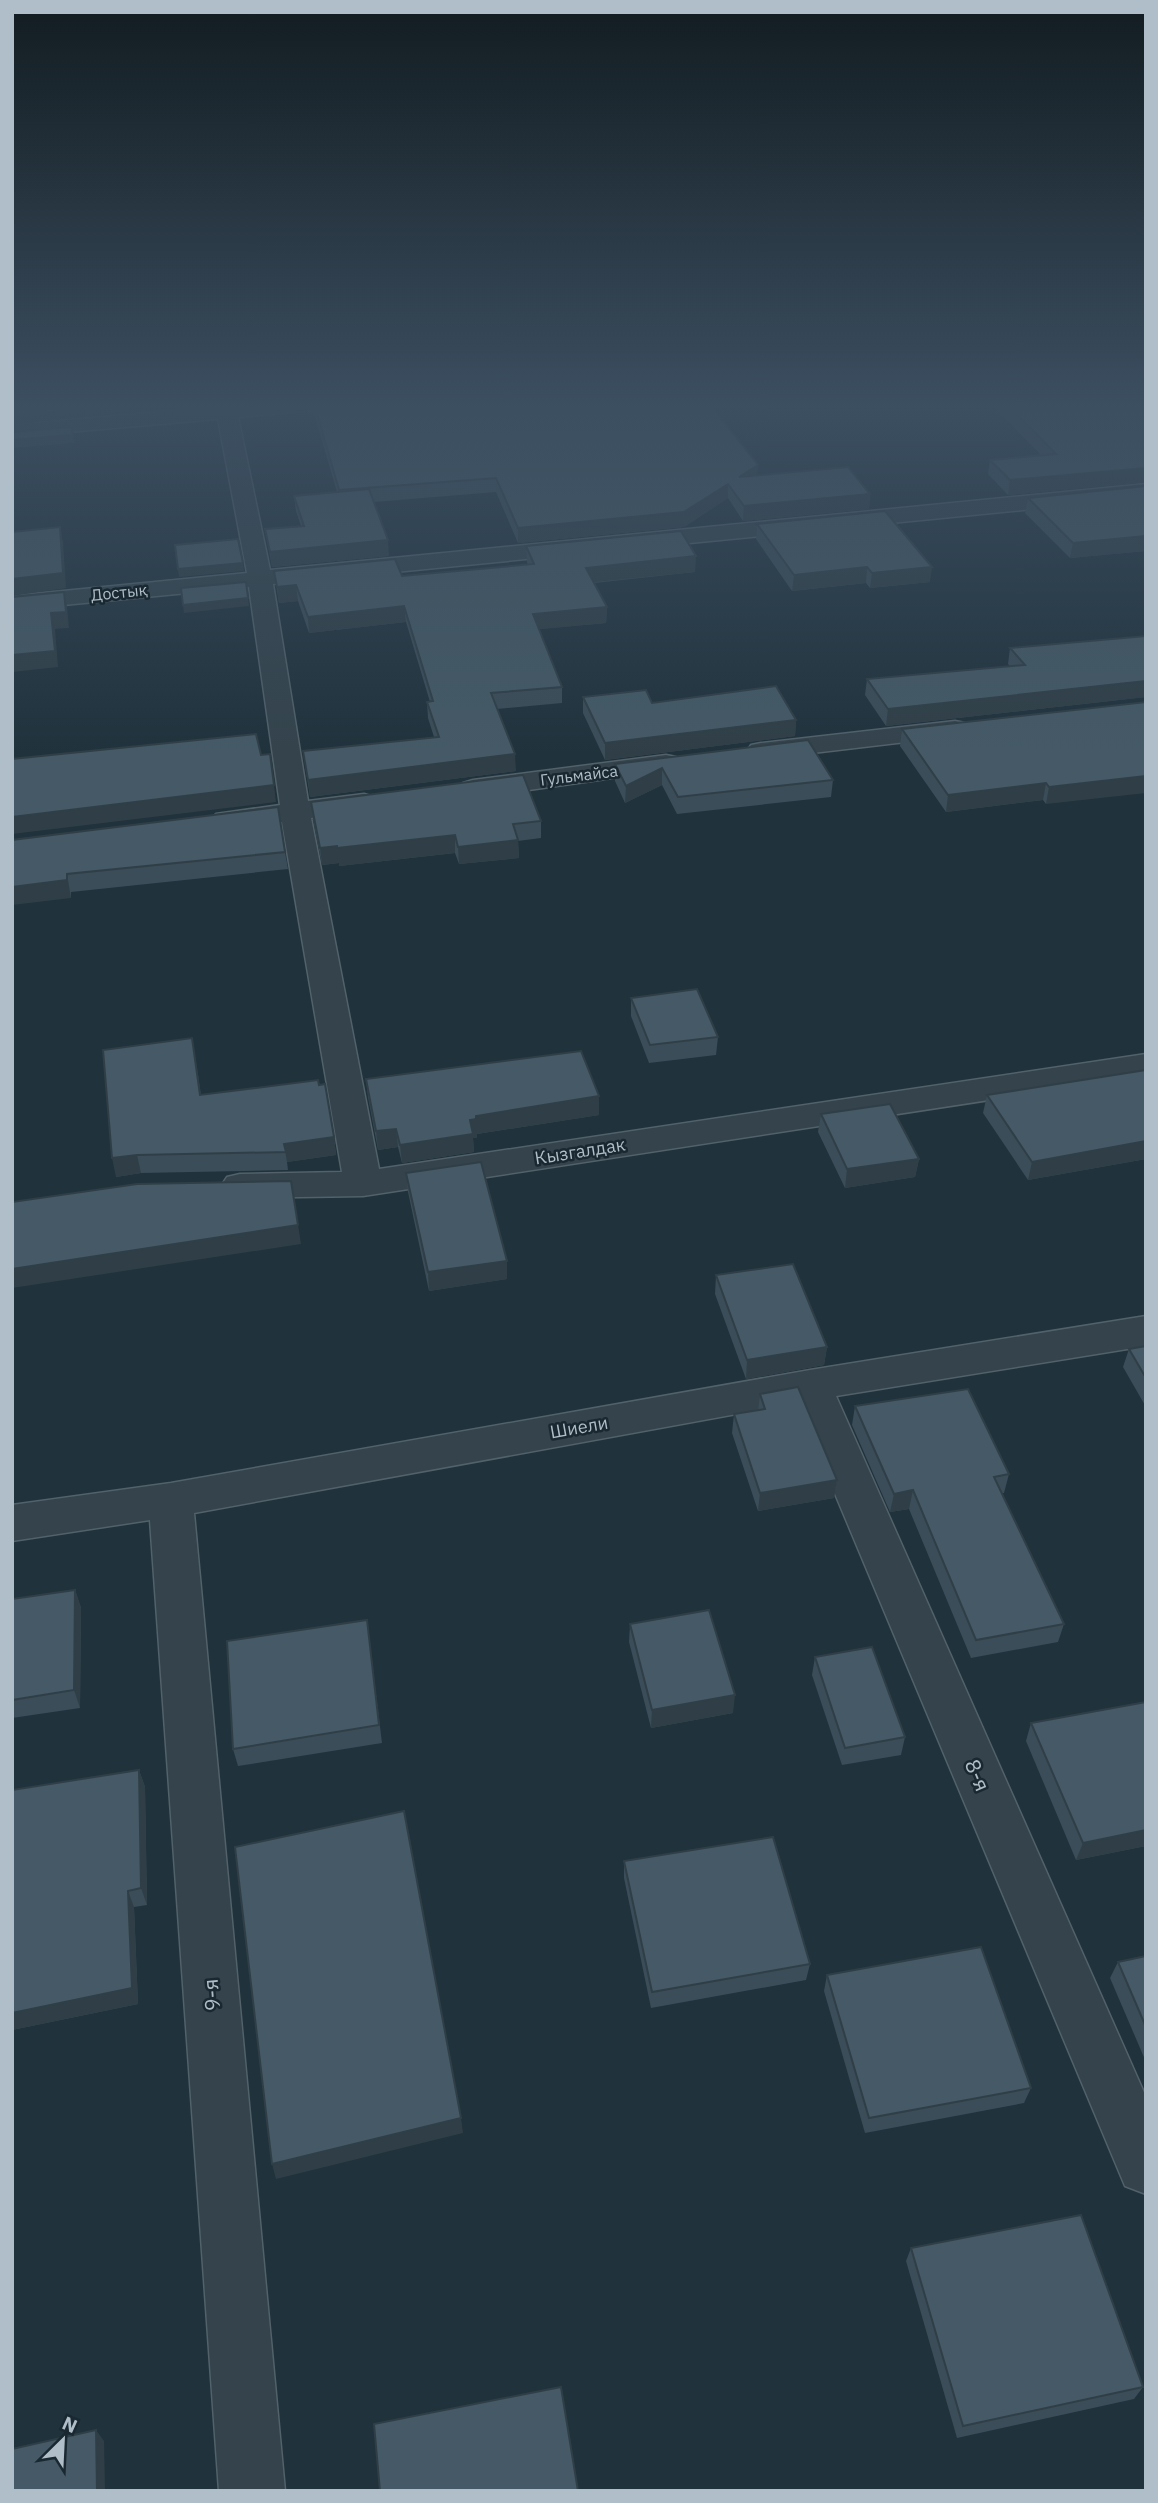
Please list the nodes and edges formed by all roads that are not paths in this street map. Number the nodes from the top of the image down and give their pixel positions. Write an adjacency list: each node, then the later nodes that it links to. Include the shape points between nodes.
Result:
1 (248, 520): 3 (street)
2 (853, 520): 3 (street, Достық)
3 (260, 578): 4 (street, Достық); 10 (street)
4 (12, 603)
5 (984, 725): 6 (street)
6 (741, 754)
7 (687, 761): 8 (street, Гульмайса)
8 (443, 792)
9 (389, 799): 10 (street)
10 (295, 812): 11 (street); 13 (street)
11 (201, 823)
12 (1146, 1065): 13 (street, Кызгалдак)
13 (363, 1184): 14 (street, Кызгалдак)
14 (210, 1187)
15 (1146, 1331): 16 (street, Шиели)
16 (810, 1385): 17 (street, Шиели); 19 (street, 8-я)
17 (171, 1500): 18 (street, Шиели); 20 (street, 9-я)
18 (12, 1523)
19 (1146, 2165)
20 (252, 2491)

